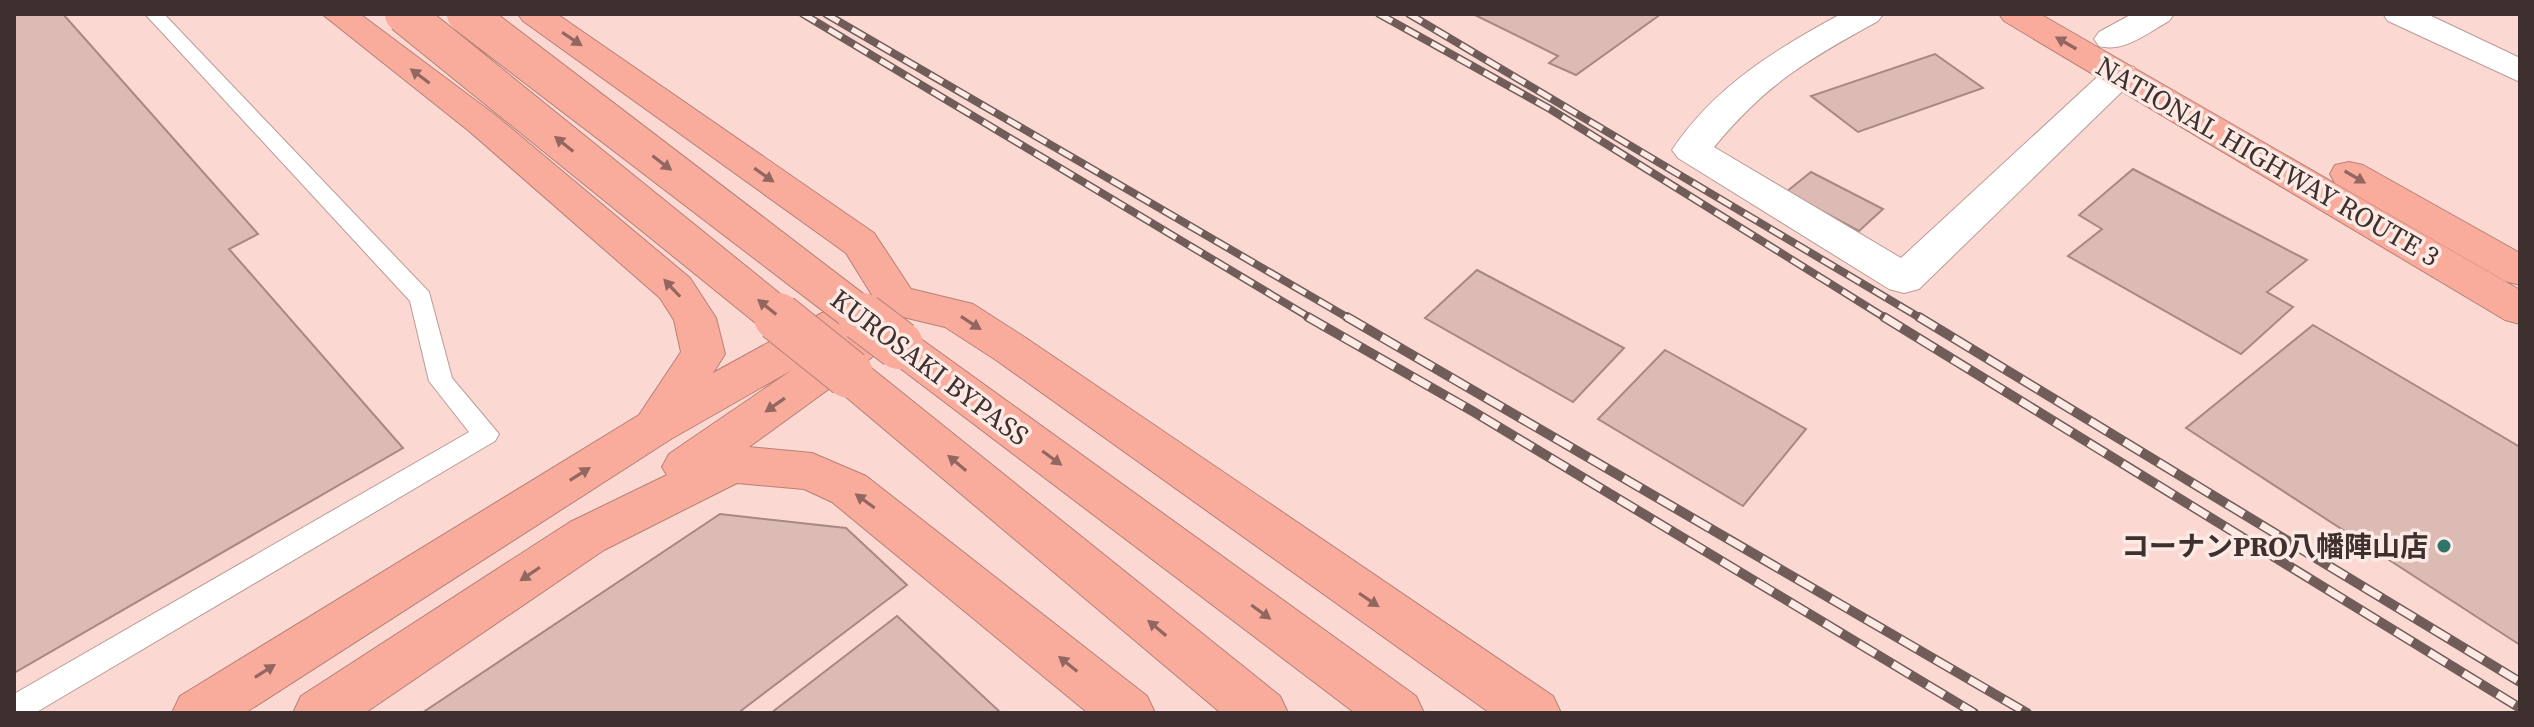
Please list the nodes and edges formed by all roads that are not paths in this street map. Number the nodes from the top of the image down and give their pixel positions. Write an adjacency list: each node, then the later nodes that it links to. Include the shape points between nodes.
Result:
1 (154, 14): 19 (lane, via 421,298 441,381 486,434)
2 (339, 14): 17 (highway, one-way to 2, via 703,354 695,318 675,288 482,123)
3 (404, 14): 23 (highway, KUROSAKI BYPASS, one-way to 3, bridge)
4 (466, 14): 24 (highway, KUROSAKI BYPASS, one-way to 24, bridge, via 899,345)
5 (535, 14): 15 (highway, one-way to 15, via 860,243)
6 (1866, 14): 13 (street, via 1784,59 1731,103 1691,150 1904,279)
7 (2016, 14): 13 (highway, NATIONAL HIGHWAY ROUTE 3, one-way to 7)
8 (2069, 14): 11 (highway, NATIONAL HIGHWAY ROUTE 3)
9 (2157, 14): 11 (street)
10 (2400, 14): 12 (street)
11 (2111, 39): 14 (highway, NATIONAL HIGHWAY ROUTE 3, one-way to 14)
12 (2520, 71)
13 (2121, 75): 16 (highway, NATIONAL HIGHWAY ROUTE 3)
14 (2520, 271)
15 (897, 301): 17 (highway, via 837,324); 18 (highway, one-way to 18, via 860,346); 25 (highway, one-way to 25, via 958,315)
16 (2520, 309)
17 (655, 427): 20 (highway, one-way to 17)
18 (587, 536): 21 (highway, one-way to 21); 22 (highway, one-way to 18, via 888,517 849,489 812,472 731,465)
19 (14, 710)
20 (199, 713)
21 (320, 713)
22 (1128, 713)
23 (1261, 713)
24 (1397, 713)
25 (1534, 713)

